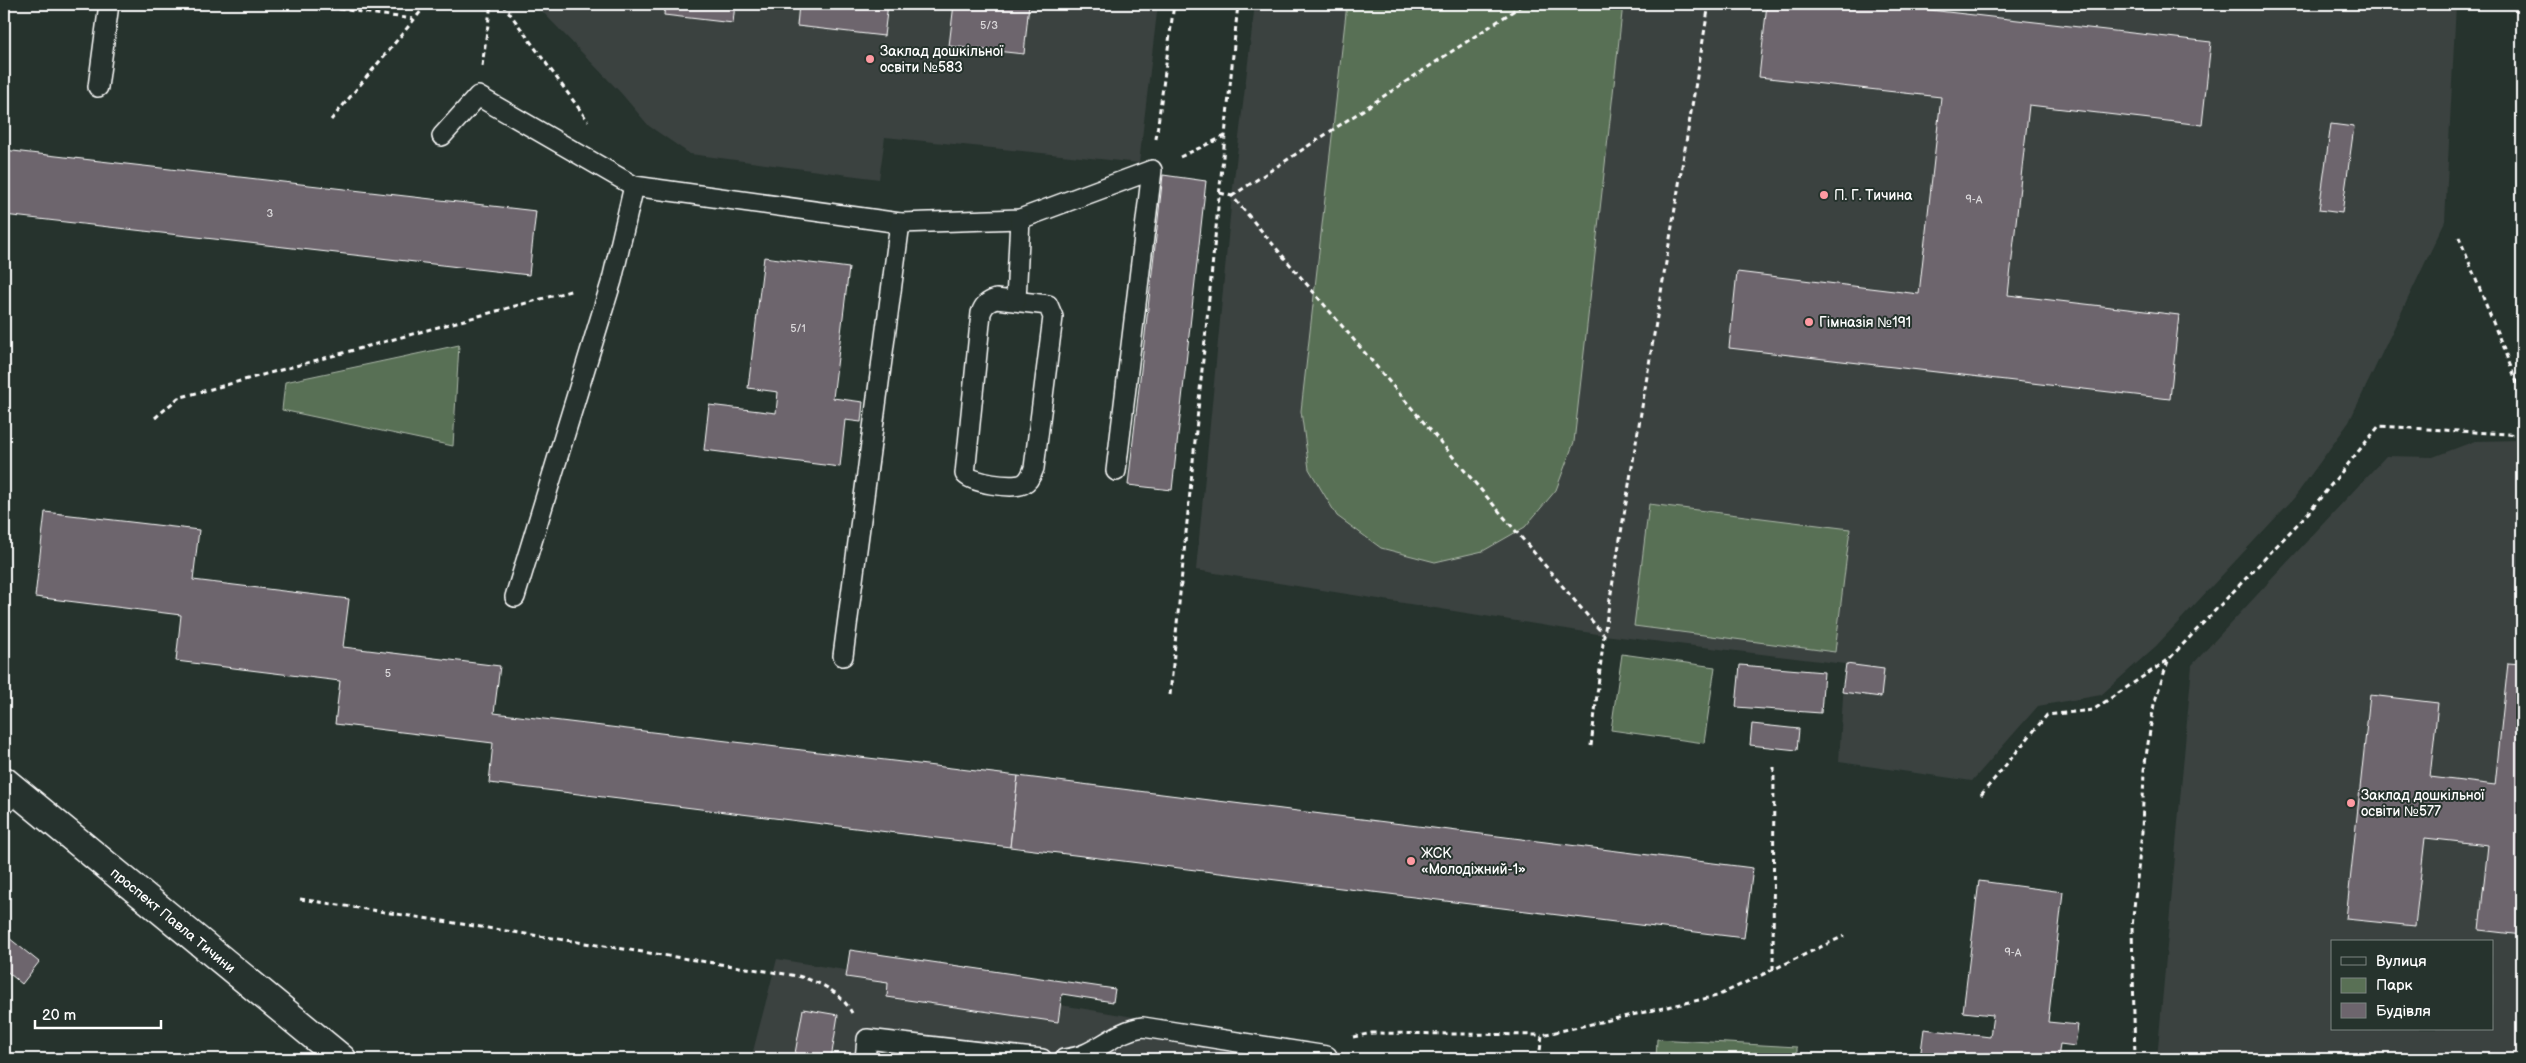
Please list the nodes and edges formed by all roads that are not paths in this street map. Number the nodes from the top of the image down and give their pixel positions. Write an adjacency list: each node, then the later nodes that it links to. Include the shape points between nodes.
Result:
1 (109, 4): 2 (lane)
2 (98, 87)
3 (442, 136): 4 (lane, via 478,96)
4 (634, 186): 6 (lane); 9 (lane, via 612,280)
5 (1020, 219): 6 (lane); 7 (lane); 8 (lane, via 1152,170)
6 (900, 223): 10 (lane)
7 (1016, 300): 7 (lane, via 1048,305 1053,317 1034,468 1031,477 1016,486 969,479 965,474 983,306 996,299)
8 (1116, 471)
9 (514, 597)
10 (843, 656)
11 (8, 792): 13 (street, проспект Павла Тичини)
12 (1327, 1058): 16 (lane, via 1143,1027 1130,1029 1080,1058)
13 (342, 1059)
14 (865, 1059): 15 (lane, via 867,1039)
15 (1042, 1059)
16 (1064, 1059)

